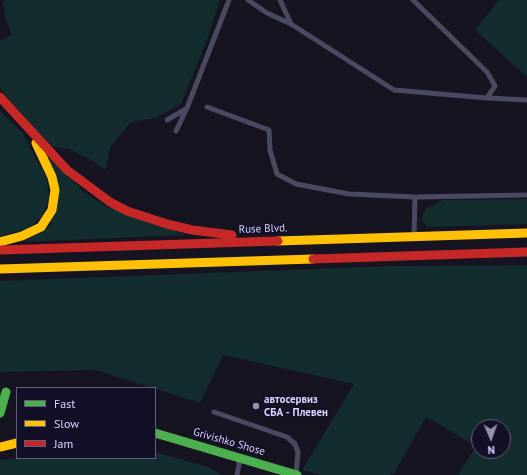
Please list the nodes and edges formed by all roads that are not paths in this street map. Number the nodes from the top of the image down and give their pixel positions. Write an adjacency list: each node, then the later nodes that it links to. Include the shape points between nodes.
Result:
1 (229, 0): 10 (lane)
2 (248, 0): 5 (lane, via 266,13)
3 (280, 0): 5 (lane)
4 (413, 0): 7 (lane, via 487,72 495,86)
5 (291, 24): 7 (lane, via 394,90)
6 (0, 97): 12 (main road)
7 (487, 98): 8 (lane)
8 (527, 100)
9 (208, 107): 15 (lane, via 269,130 270,150 277,174 296,184 349,194)
10 (187, 108): 11 (lane); 13 (lane)
11 (167, 120)
12 (28, 126): 18 (main road, via 67,170 96,193 127,211 192,230); 19 (main road, via 52,177 55,190 52,210 40,227 22,236)
13 (176, 131)
14 (527, 195): 15 (lane)
15 (415, 197): 17 (lane)
16 (527, 233): 17 (main road, Ruse Blvd.)
17 (414, 237): 18 (main road, Ruse Blvd.)
18 (283, 240): 20 (main road, Ruse Blvd.)
19 (0, 242)
20 (0, 250)
21 (527, 252): 22 (main road)
22 (0, 269)
23 (2, 393): 24 (main road); 26 (main road)
24 (16, 396)
25 (214, 412): 32 (lane, via 287,437 295,444 298,452)
26 (0, 413)
27 (157, 431): 30 (main road, Grivishko Shose)
28 (16, 444): 29 (main road)
29 (0, 447)
30 (240, 458): 31 (lane); 32 (main road, Grivishko Shose)
31 (237, 475)
32 (296, 475)

